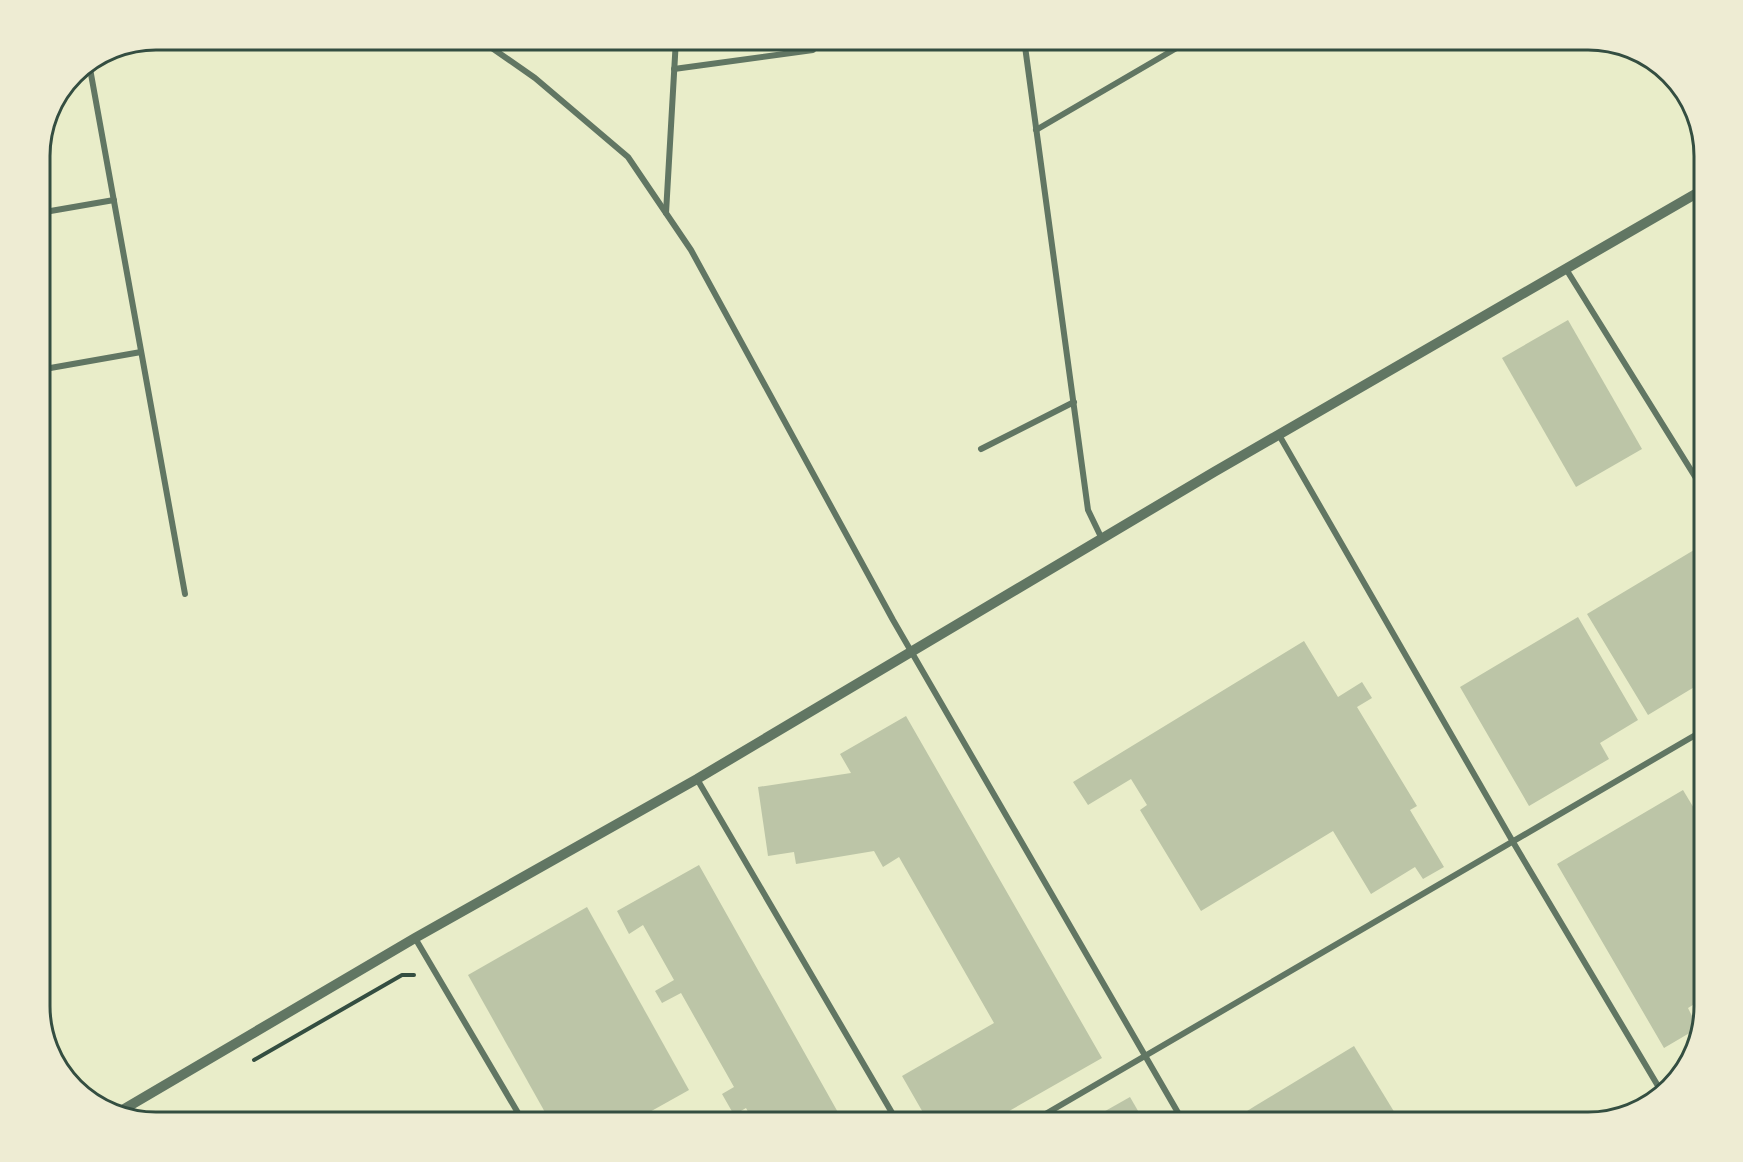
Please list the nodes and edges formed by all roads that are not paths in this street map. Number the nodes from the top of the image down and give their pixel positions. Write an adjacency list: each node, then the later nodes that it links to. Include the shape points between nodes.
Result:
1 (495, 50): 12 (street, via 628,157)
2 (675, 50): 6 (street)
3 (813, 50): 6 (street)
4 (1025, 50): 8 (street)
5 (1173, 50): 8 (street)
6 (674, 69): 12 (street)
7 (91, 72): 10 (street)
8 (1036, 130): 16 (street)
9 (1694, 195): 13 (street)
10 (114, 200): 11 (street); 14 (street)
11 (50, 211)
12 (666, 213): 22 (street, via 691,250)
13 (1566, 269): 17 (street); 19 (street)
14 (141, 351): 15 (street); 21 (street)
15 (50, 368)
16 (1074, 402): 18 (street); 20 (street, via 1088,510)
17 (1279, 435): 20 (street); 25 (street)
18 (981, 449)
19 (1694, 475)
20 (1102, 539): 22 (street)
21 (185, 594)
22 (911, 651): 24 (street); 27 (street)
23 (1694, 736): 25 (street)
24 (697, 779): 26 (street); 31 (street)
25 (1513, 842): 27 (street); 28 (street)
26 (415, 938): 29 (street); 30 (street)
27 (1146, 1056): 32 (street); 33 (street)
28 (1658, 1085)
29 (125, 1108)
30 (518, 1112)
31 (892, 1112)
32 (1049, 1112)
33 (1178, 1112)

